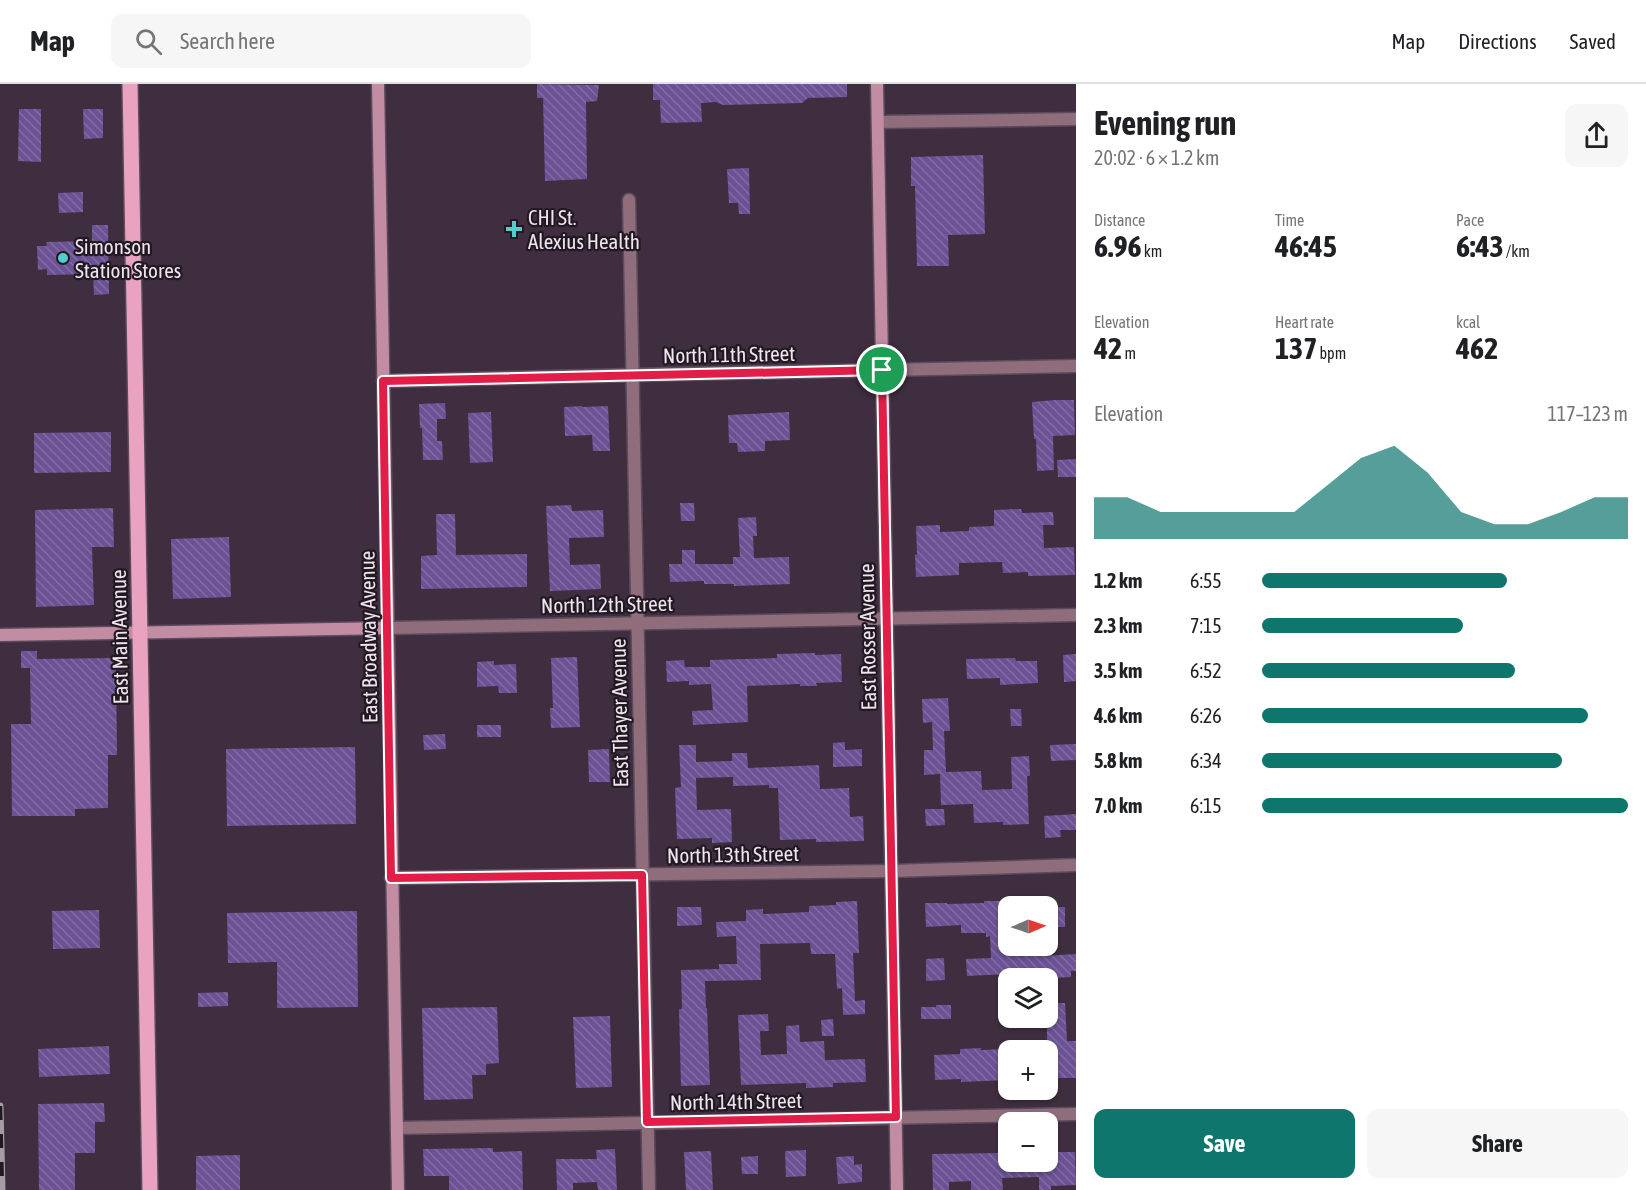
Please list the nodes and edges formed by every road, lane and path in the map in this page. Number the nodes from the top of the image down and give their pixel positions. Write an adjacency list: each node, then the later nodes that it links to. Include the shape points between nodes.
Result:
1 (130, 84): 15 (main road, East Main Avenue)
2 (378, 84): 10 (street, East Broadway Avenue)
3 (877, 84): 5 (street, East Rosser Avenue)
4 (1076, 119): 5 (street)
5 (878, 122): 8 (street, East Rosser Avenue)
6 (629, 200): 9 (street, East Thayer Avenue)
7 (1076, 366): 8 (street, North 11th Street)
8 (882, 370): 9 (street, North 11th Street); 12 (street, East Rosser Avenue)
9 (633, 375): 10 (street, North 11th Street); 13 (street, East Thayer Avenue)
10 (383, 381): 14 (street, East Broadway Avenue)
11 (1076, 615): 12 (street, North 12th Street)
12 (886, 619): 13 (street, North 12th Street); 18 (street, East Rosser Avenue)
13 (637, 623): 14 (street, North 12th Street); 19 (street, East Thayer Avenue)
14 (388, 628): 15 (street, North 12th Street); 20 (street, East Broadway Avenue)
15 (139, 633): 16 (street, North 12th Street); 25 (main road, East Main Avenue)
16 (0, 635)
17 (1076, 865): 18 (street, North 13th Street)
18 (891, 871): 19 (street, North 13th Street); 22 (street, East Rosser Avenue)
19 (642, 875): 20 (street, North 13th Street); 23 (street, East Thayer Avenue)
20 (391, 878): 24 (street, East Broadway Avenue)
21 (1076, 1114): 22 (street, North 14th Street)
22 (896, 1117): 23 (street, North 14th Street); 28 (street, East Rosser Avenue)
23 (647, 1122): 24 (street, North 14th Street); 27 (street, East Thayer Avenue)
24 (397, 1128): 26 (street, East Broadway Avenue)
25 (150, 1190)
26 (398, 1190)
27 (649, 1190)
28 (897, 1190)

